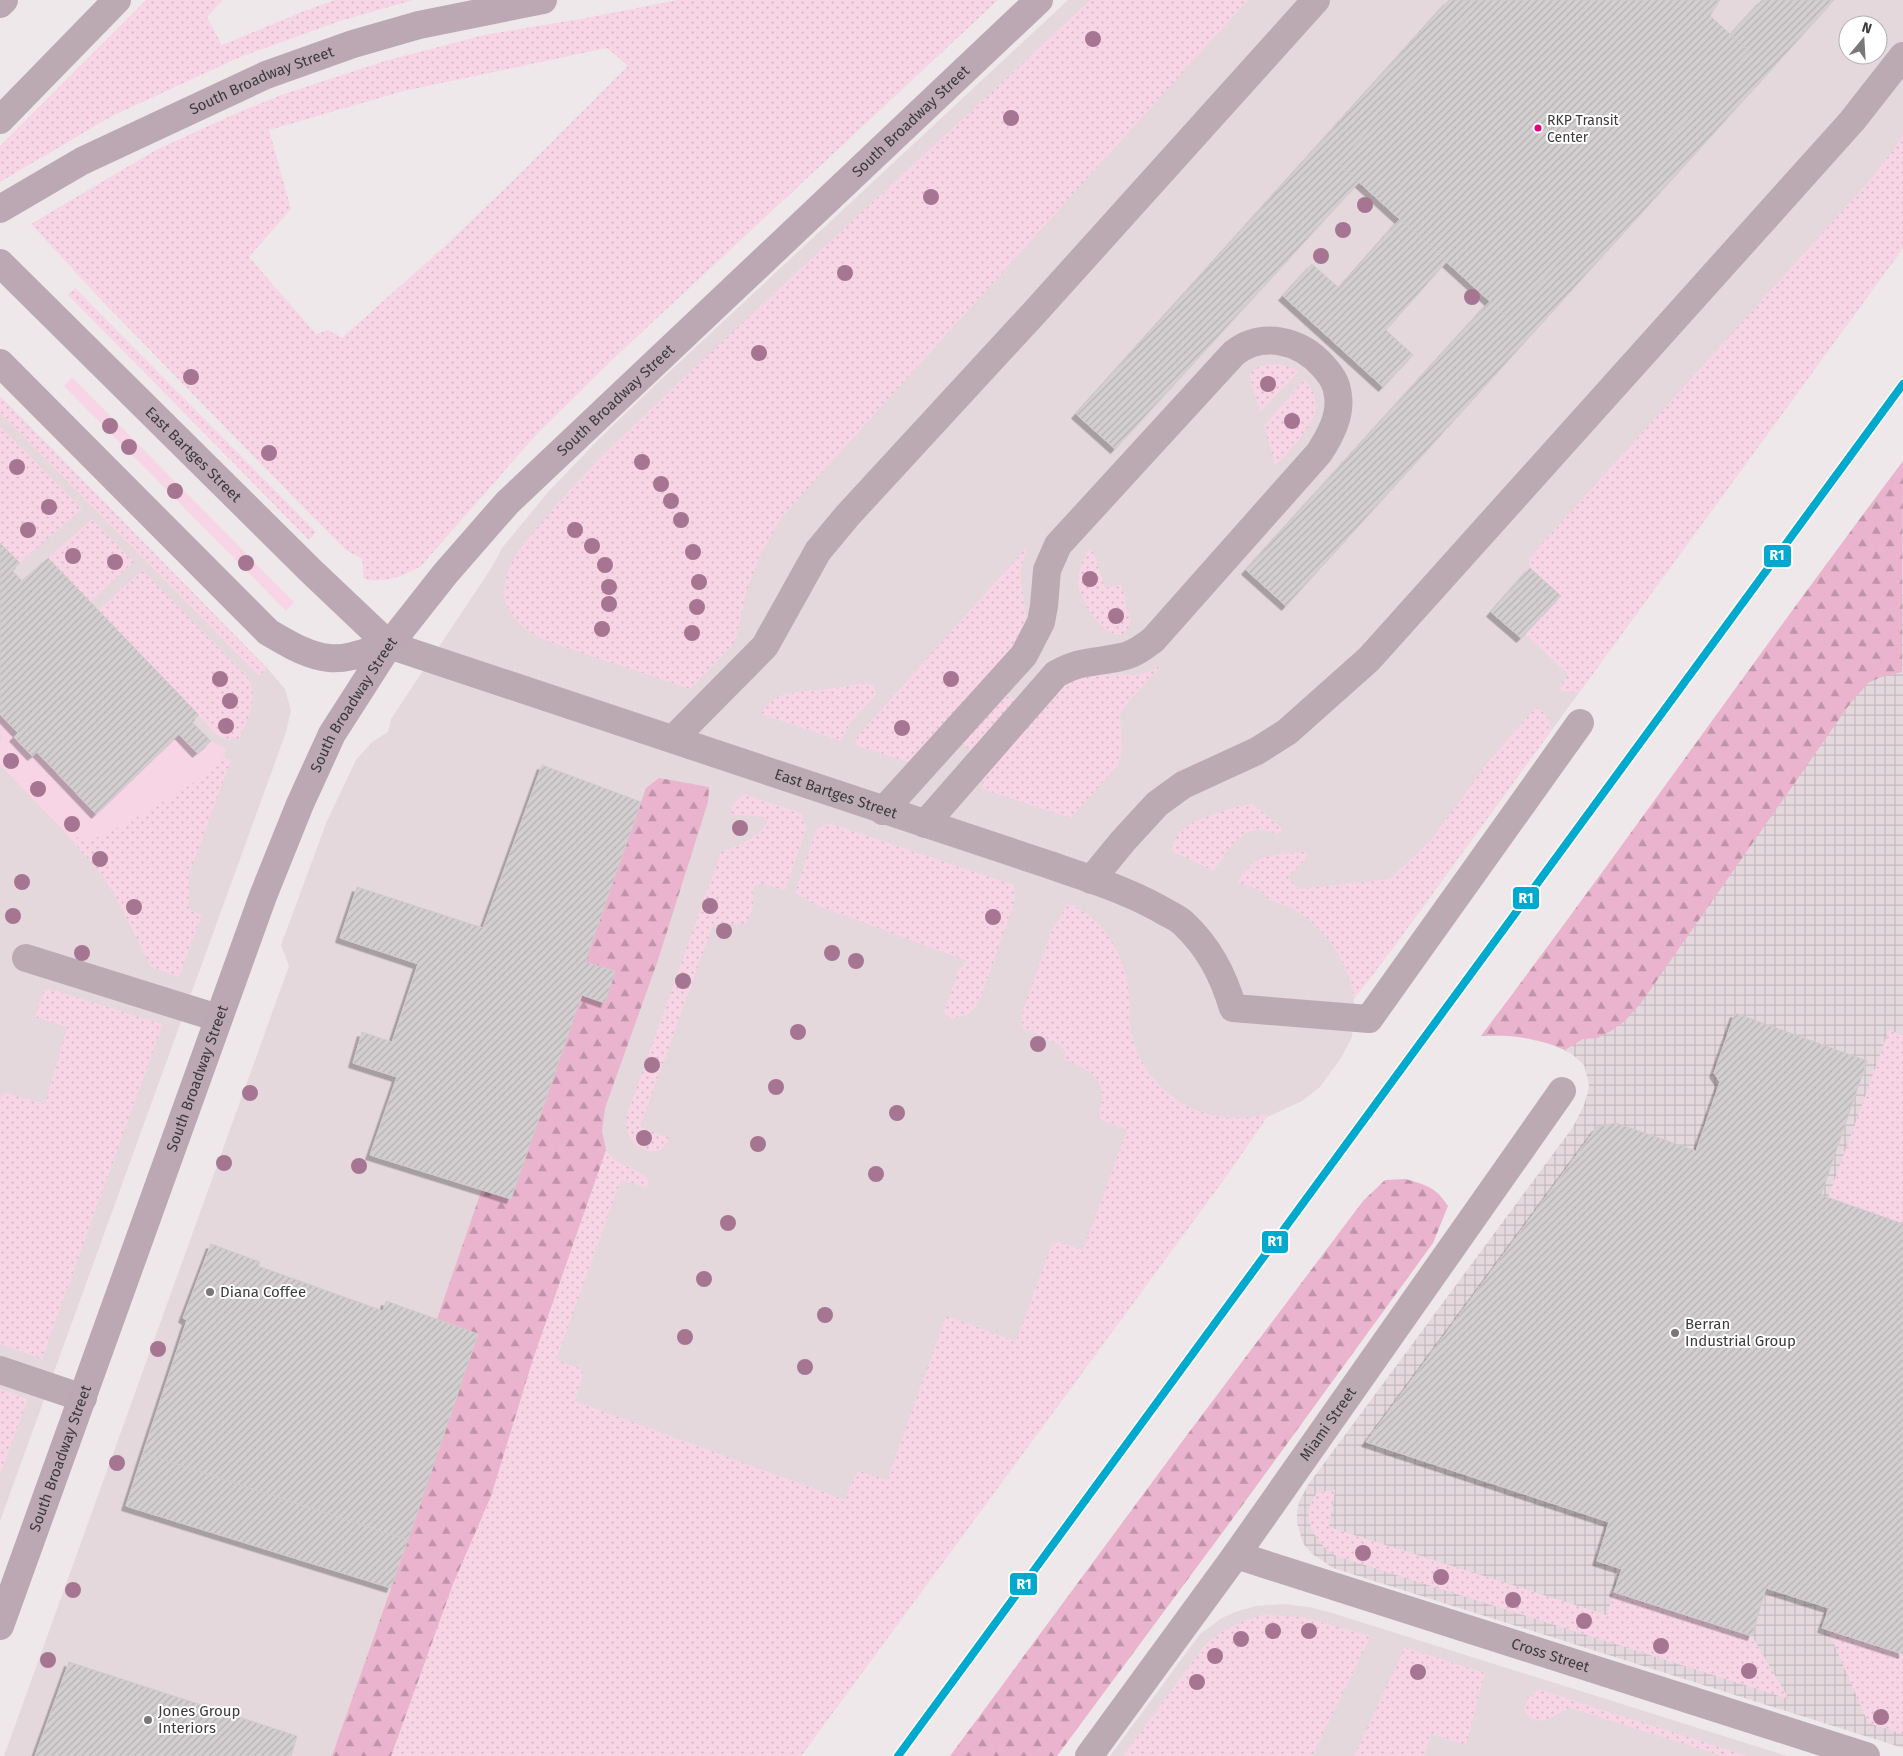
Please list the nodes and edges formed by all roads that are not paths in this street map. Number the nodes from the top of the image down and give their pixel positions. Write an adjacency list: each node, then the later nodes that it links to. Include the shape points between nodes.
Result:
1 (4, 0): 6 (main road)
2 (117, 0): 8 (street)
3 (543, 0): 9 (main road, South Broadway Street, via 420,25 353,44 266,75 82,161)
4 (1039, 0): 12 (main road, South Broadway Street, via 506,503)
5 (1316, 0): 14 (street, via 1036,312 847,516 818,551 765,646)
6 (0, 4)
7 (1903, 56): 17 (street, via 1852,122 1369,659 1287,732 1258,751 1183,785 1157,804)
8 (0, 120)
9 (0, 209)
10 (0, 263): 12 (main road, East Bartges Street, via 311,572)
11 (2, 365): 12 (main road, via 268,632 296,649 329,658)
12 (389, 645): 14 (street, East Bartges Street); 19 (main road, South Broadway Street, via 332,734 263,896)
13 (1580, 723): 17 (street, East Bartges Street, via 1369,1019 1233,1008 1216,963 1182,922 1140,898)
14 (673, 739): 15 (street, East Bartges Street)
15 (883, 810): 16 (street, East Bartges Street); 16 (street, via 1024,655 1041,622 1047,570 1058,545 1234,353 1244,345 1276,340 1289,342 1317,359 1332,376 1339,397 1335,420 1319,453 1153,640 1122,657 1087,661 1056,674)
16 (925, 824): 17 (street, East Bartges Street)
17 (1091, 880)
18 (26, 958): 19 (street)
19 (218, 1018): 22 (main road, South Broadway Street)
20 (1562, 1091): 23 (street, Miami Street)
21 (0, 1370): 22 (street)
22 (83, 1398): 24 (main road, South Broadway Street)
23 (1236, 1555): 25 (street, Miami Street); 26 (street, Cross Street)
24 (0, 1626)
25 (1089, 1756)
26 (1866, 1756)

